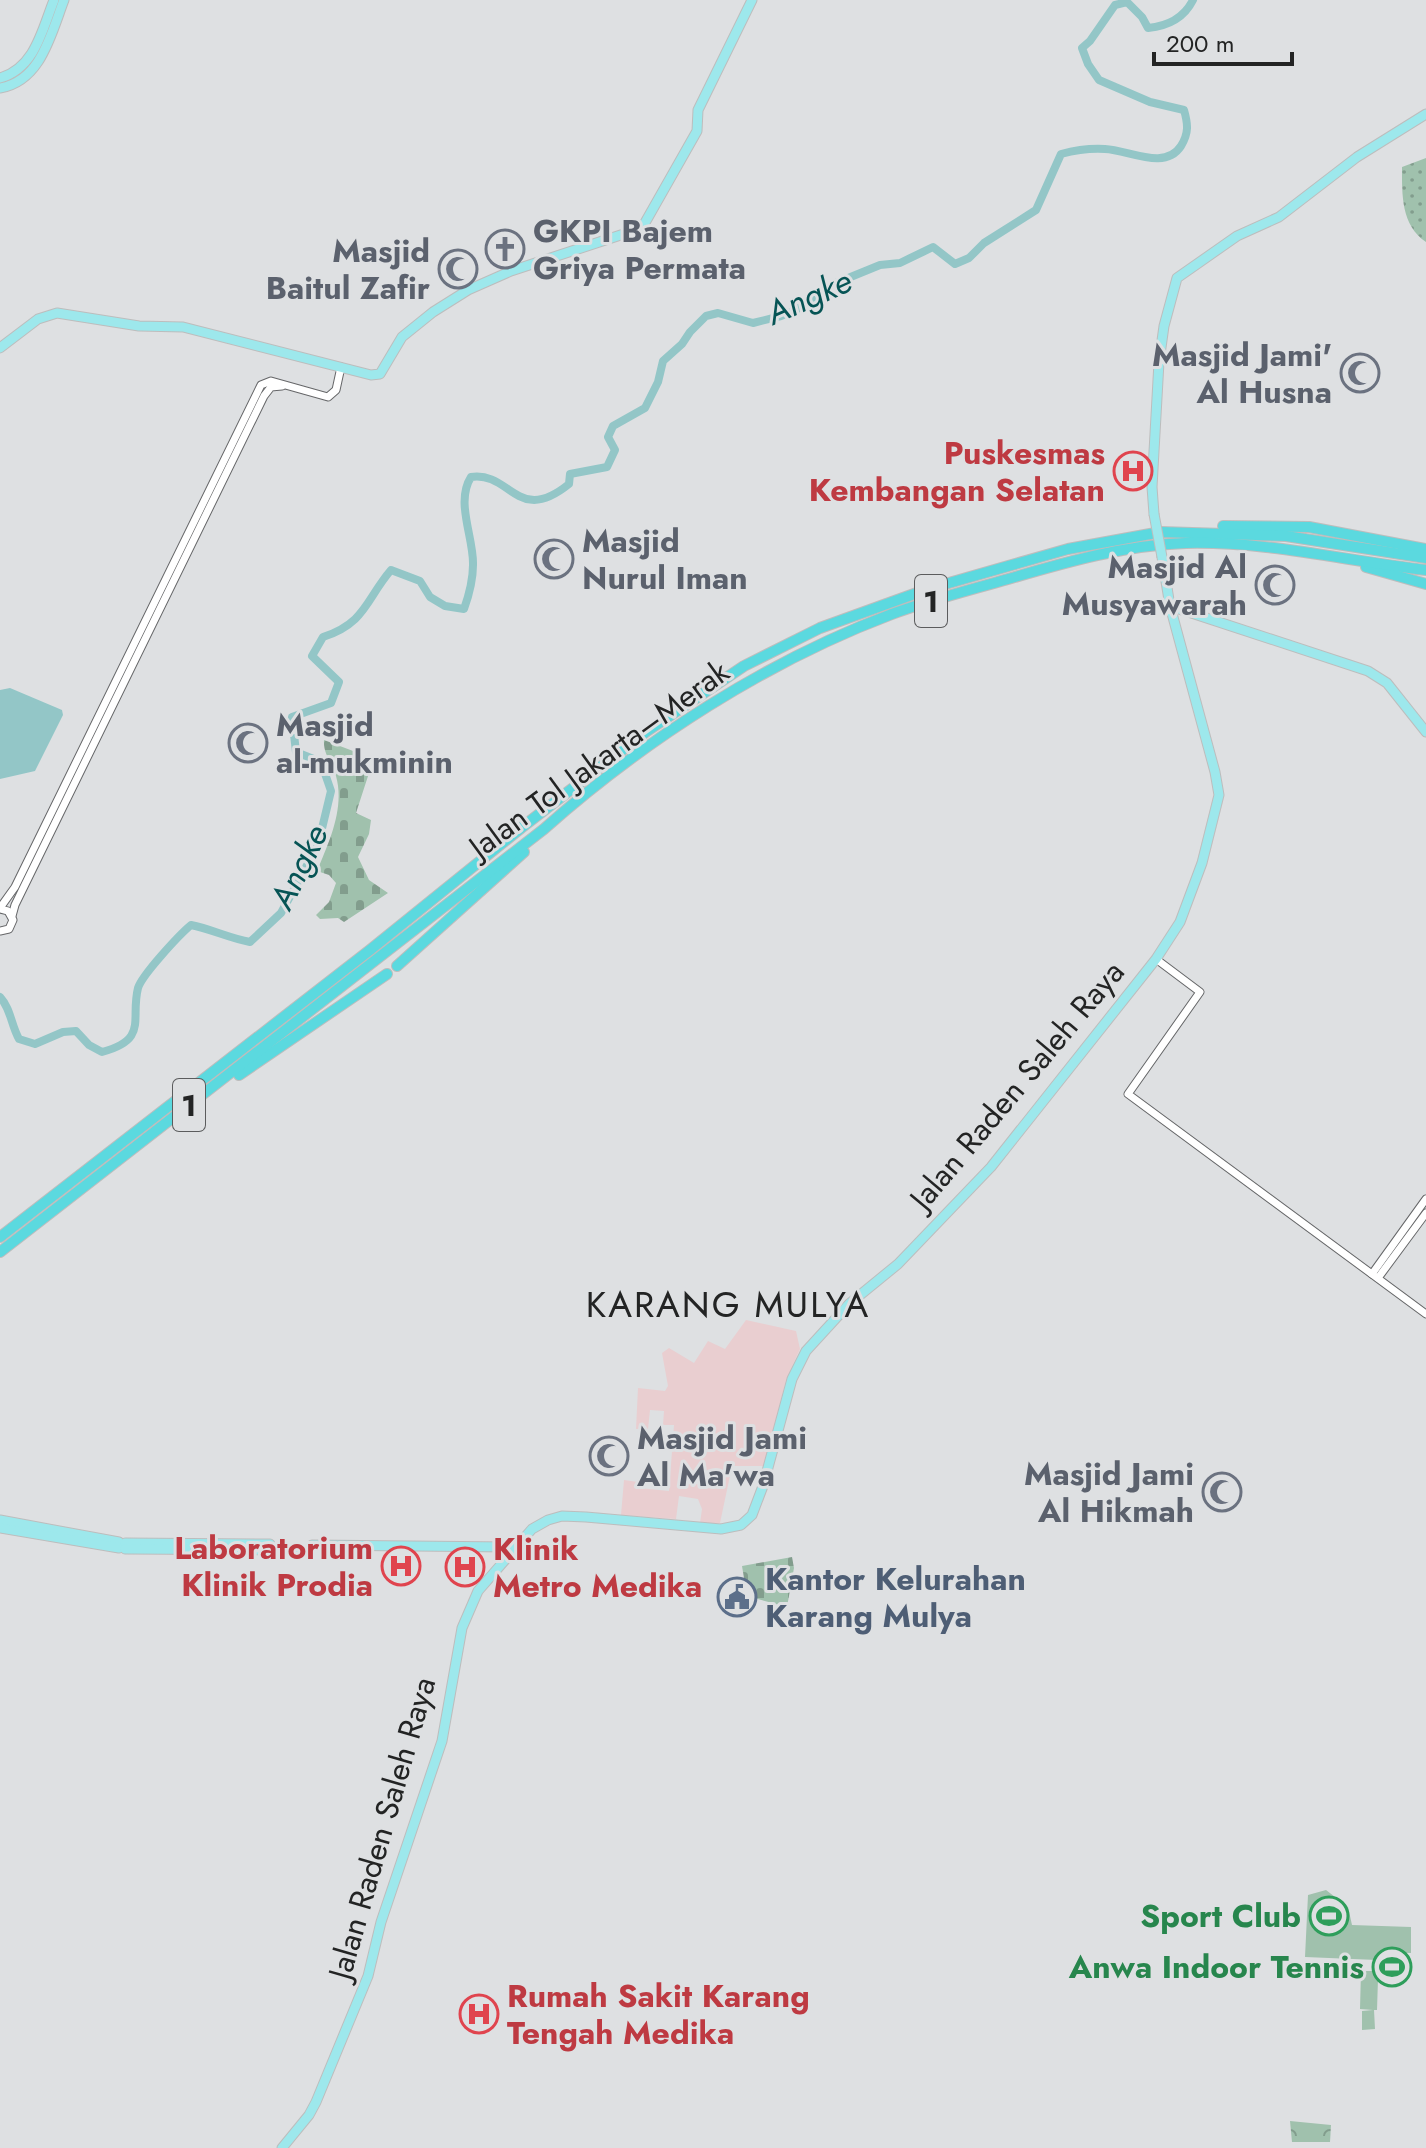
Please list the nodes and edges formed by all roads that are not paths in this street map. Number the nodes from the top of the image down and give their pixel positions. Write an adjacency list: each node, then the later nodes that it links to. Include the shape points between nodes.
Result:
1 (54, 0): 4 (main road, via 26,63)
2 (64, 0): 5 (main road, via 35,67 22,80)
3 (752, 0): 8 (main road, via 698,110 698,124 638,231 533,263 468,290 402,337 380,374)
4 (0, 78)
5 (0, 88)
6 (1426, 114): 14 (main road, Jalan Raden Saleh Raya, bridge, via 1357,157 1284,213 1219,247 1174,284 1159,362 1152,487)
7 (0, 348): 8 (main road, via 52,314 186,327)
8 (341, 367): 9 (street, via 331,396 273,386)
9 (248, 420): 17 (street); 18 (street)
10 (1425, 551): 25 (highway, Jalan Tol Jakarta–Merak / 1, via 1286,536 1161,532 1068,549 928,589 820,628 744,666 647,731)
11 (1333, 557): 12 (highway, Jalan Tol Jakarta–Merak / 1); 13 (highway); 16 (highway, Jalan Tol Jakarta–Merak / 1, via 1248,544 1150,546 1069,561 891,614 752,679 641,753)
12 (1426, 571)
13 (1426, 584)
14 (1170, 606): 15 (main road, via 1368,671 1387,683); 20 (main road, Jalan Raden Saleh Raya, via 1219,795 1183,915)
15 (1426, 732)
16 (544, 829): 21 (highway); 26 (highway, Jalan Tol Jakarta–Merak / 1)
17 (0, 909): 18 (street)
18 (12, 916): 19 (street, via 11,927)
19 (1, 932)
20 (1156, 959): 28 (street, via 1200,992 1128,1094); 33 (main road, Jalan Raden Saleh Raya, via 991,1167 806,1351 792,1379 756,1506 744,1523 721,1529 562,1516 540,1523)
21 (397, 966)
22 (387, 974): 27 (highway, via 269,1052)
23 (1426, 1199): 28 (street)
24 (1426, 1213): 28 (street)
25 (0, 1237)
26 (0, 1252)
27 (0, 1260)
28 (1375, 1276): 29 (street)
29 (1426, 1314)
30 (0, 1520): 32 (main road)
31 (0, 1528): 32 (main road)
32 (122, 1546): 33 (main road)
33 (512, 1550): 34 (main road, Jalan Raden Saleh Raya, via 475,1596 466,1618 442,1741 364,1988 316,2102)
34 (282, 2148)

